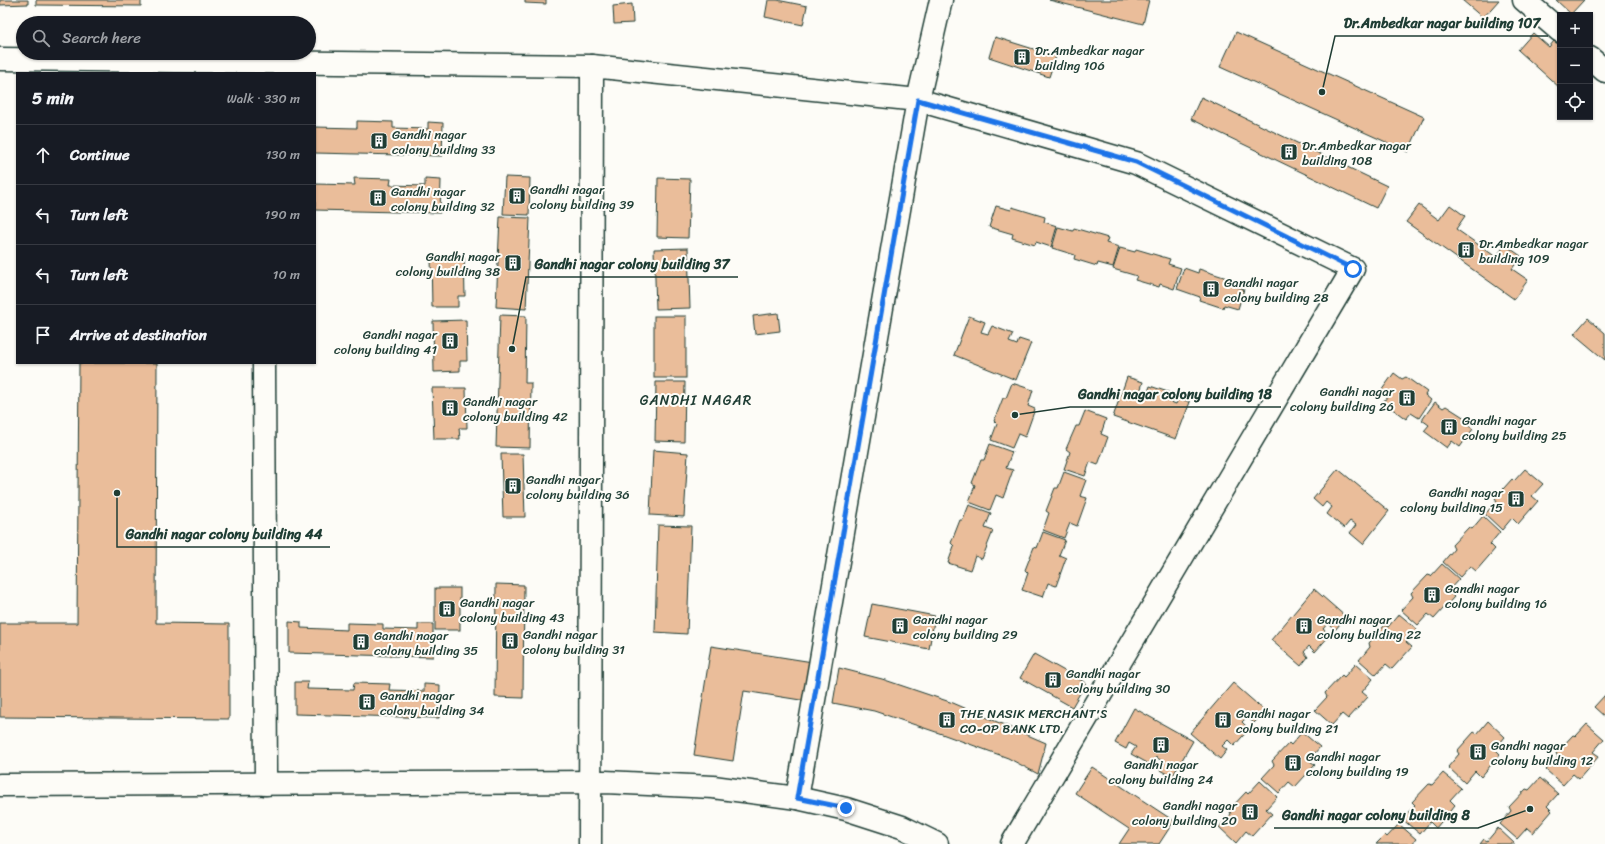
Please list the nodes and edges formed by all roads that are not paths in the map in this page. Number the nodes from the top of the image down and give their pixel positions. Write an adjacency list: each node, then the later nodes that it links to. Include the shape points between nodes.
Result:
1 (941, 0): 11 (street)
2 (1524, 0): 3 (street)
3 (1557, 28)
4 (0, 59): 5 (street)
5 (16, 60)
6 (29, 60): 9 (street)
7 (1593, 61): 10 (street)
8 (592, 66): 9 (street); 11 (street); 13 (street)
9 (263, 68)
10 (1605, 71)
11 (918, 100): 16 (street); 19 (street, via 1136,162 1353,269)
12 (264, 364): 14 (street)
13 (591, 782): 14 (street); 16 (street, via 713,787); 17 (street)
14 (266, 784): 15 (street)
15 (0, 785)
16 (797, 798): 18 (street, via 846,808 902,827)
17 (590, 844)
18 (937, 844)
19 (1012, 844)

